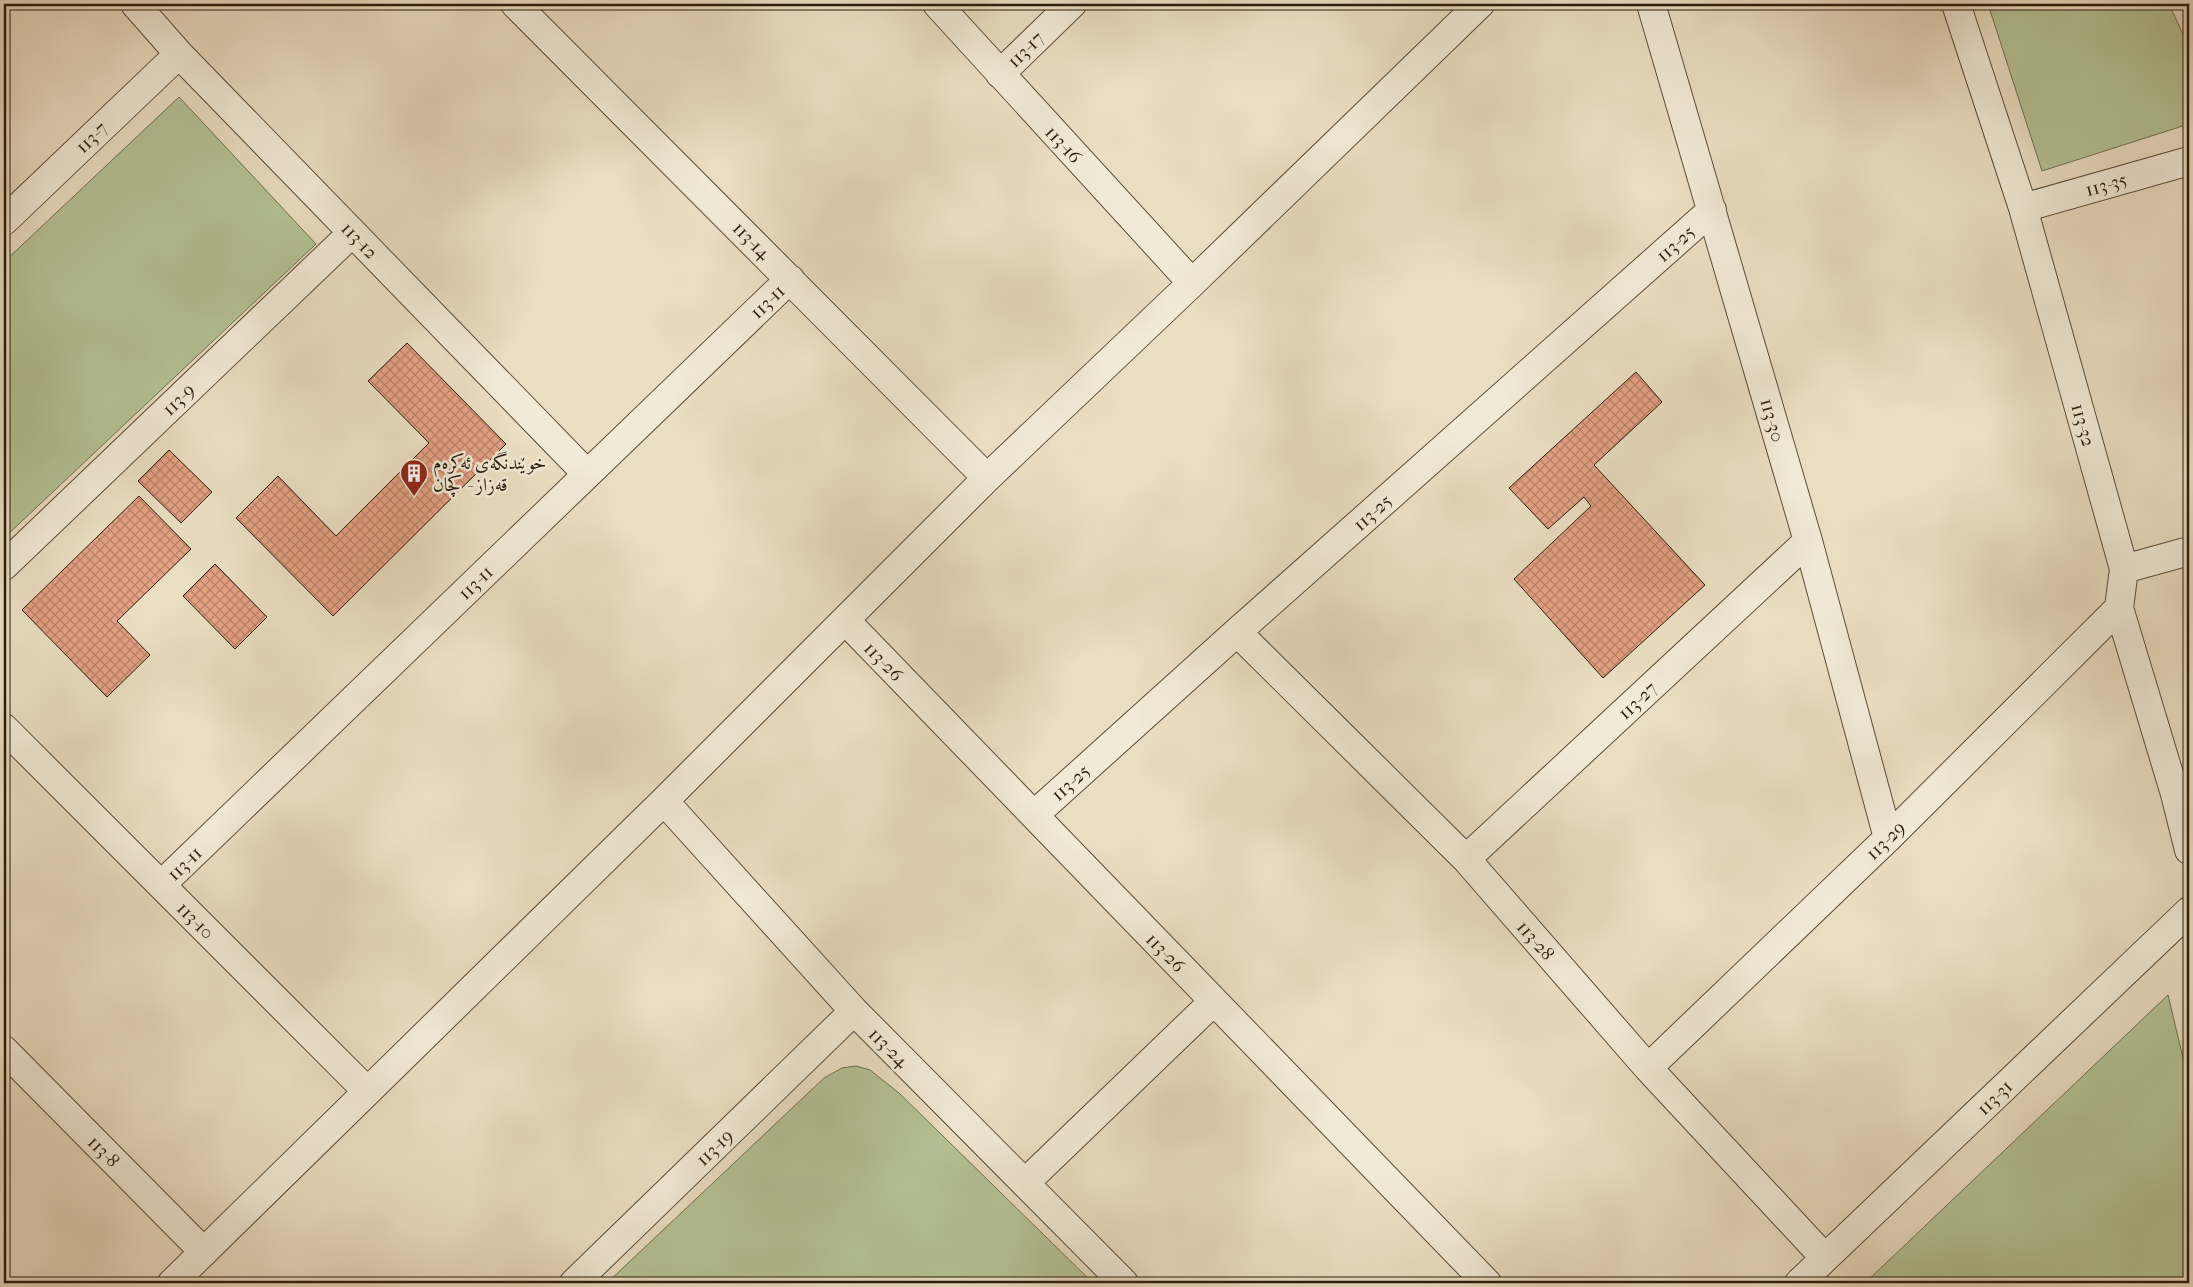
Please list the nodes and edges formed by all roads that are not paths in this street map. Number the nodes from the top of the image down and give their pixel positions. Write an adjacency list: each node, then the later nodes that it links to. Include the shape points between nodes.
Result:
1 (135, 4): 8 (street, 113-12)
2 (515, 4): 15 (street, 113-14)
3 (937, 4): 9 (street, 113-16)
4 (1072, 4): 9 (street, 113-17)
5 (1480, 4): 16 (street)
6 (1651, 4): 12 (street, 113-30)
7 (1956, 4): 11 (street, 113-32)
8 (179, 54): 13 (street, 113-7); 14 (street, 113-12)
9 (1000, 74): 16 (street, 113-16)
10 (2189, 161): 11 (street, 113-35)
11 (2023, 208): 22 (street, 113-32)
12 (1712, 210): 19 (street, 113-30); 25 (street, 113-25)
13 (4, 221)
14 (352, 233): 17 (street, 113-12); 21 (street, 113-9)
15 (790, 279): 17 (street, 113-11); 18 (street, 113-14)
16 (1192, 283): 18 (street)
17 (587, 474): 33 (street, 113-11)
18 (986, 478): 24 (street)
19 (1808, 541): 30 (street, 113-30); 32 (street, 113-27)
20 (2189, 551): 22 (street)
21 (4, 566)
22 (2124, 569): 23 (street, 113-32)
23 (2119, 608): 27 (street, 113-32); 30 (street, 113-29)
24 (845, 620): 28 (street); 29 (street, 113-26)
25 (1237, 632): 29 (street, 113-25); 32 (street, 113-28)
26 (4, 728): 33 (street, 113-10)
27 (2182, 792): 31 (street, 113-32)
28 (664, 801): 36 (street, 113-24); 39 (street)
29 (1034, 815): 35 (street, 113-26)
30 (1888, 838): 38 (street, 113-29)
31 (2189, 850)
32 (1466, 859): 38 (street, 113-28)
33 (161, 885): 39 (street, 113-10)
34 (2189, 911): 42 (street, 113-31)
35 (1214, 1002): 40 (street); 46 (street, 113-26)
36 (854, 1011): 40 (street, 113-24); 44 (street, 113-19)
37 (4, 1050): 41 (street, 113-8)
38 (1648, 1068): 42 (street, 113-28)
39 (366, 1091): 41 (street)
40 (1025, 1183): 45 (street, 113-24)
41 (204, 1252): 43 (street)
42 (1825, 1258): 47 (street, 113-31)
43 (172, 1283)
44 (574, 1283)
45 (1124, 1283)
46 (1487, 1283)
47 (1799, 1283)

